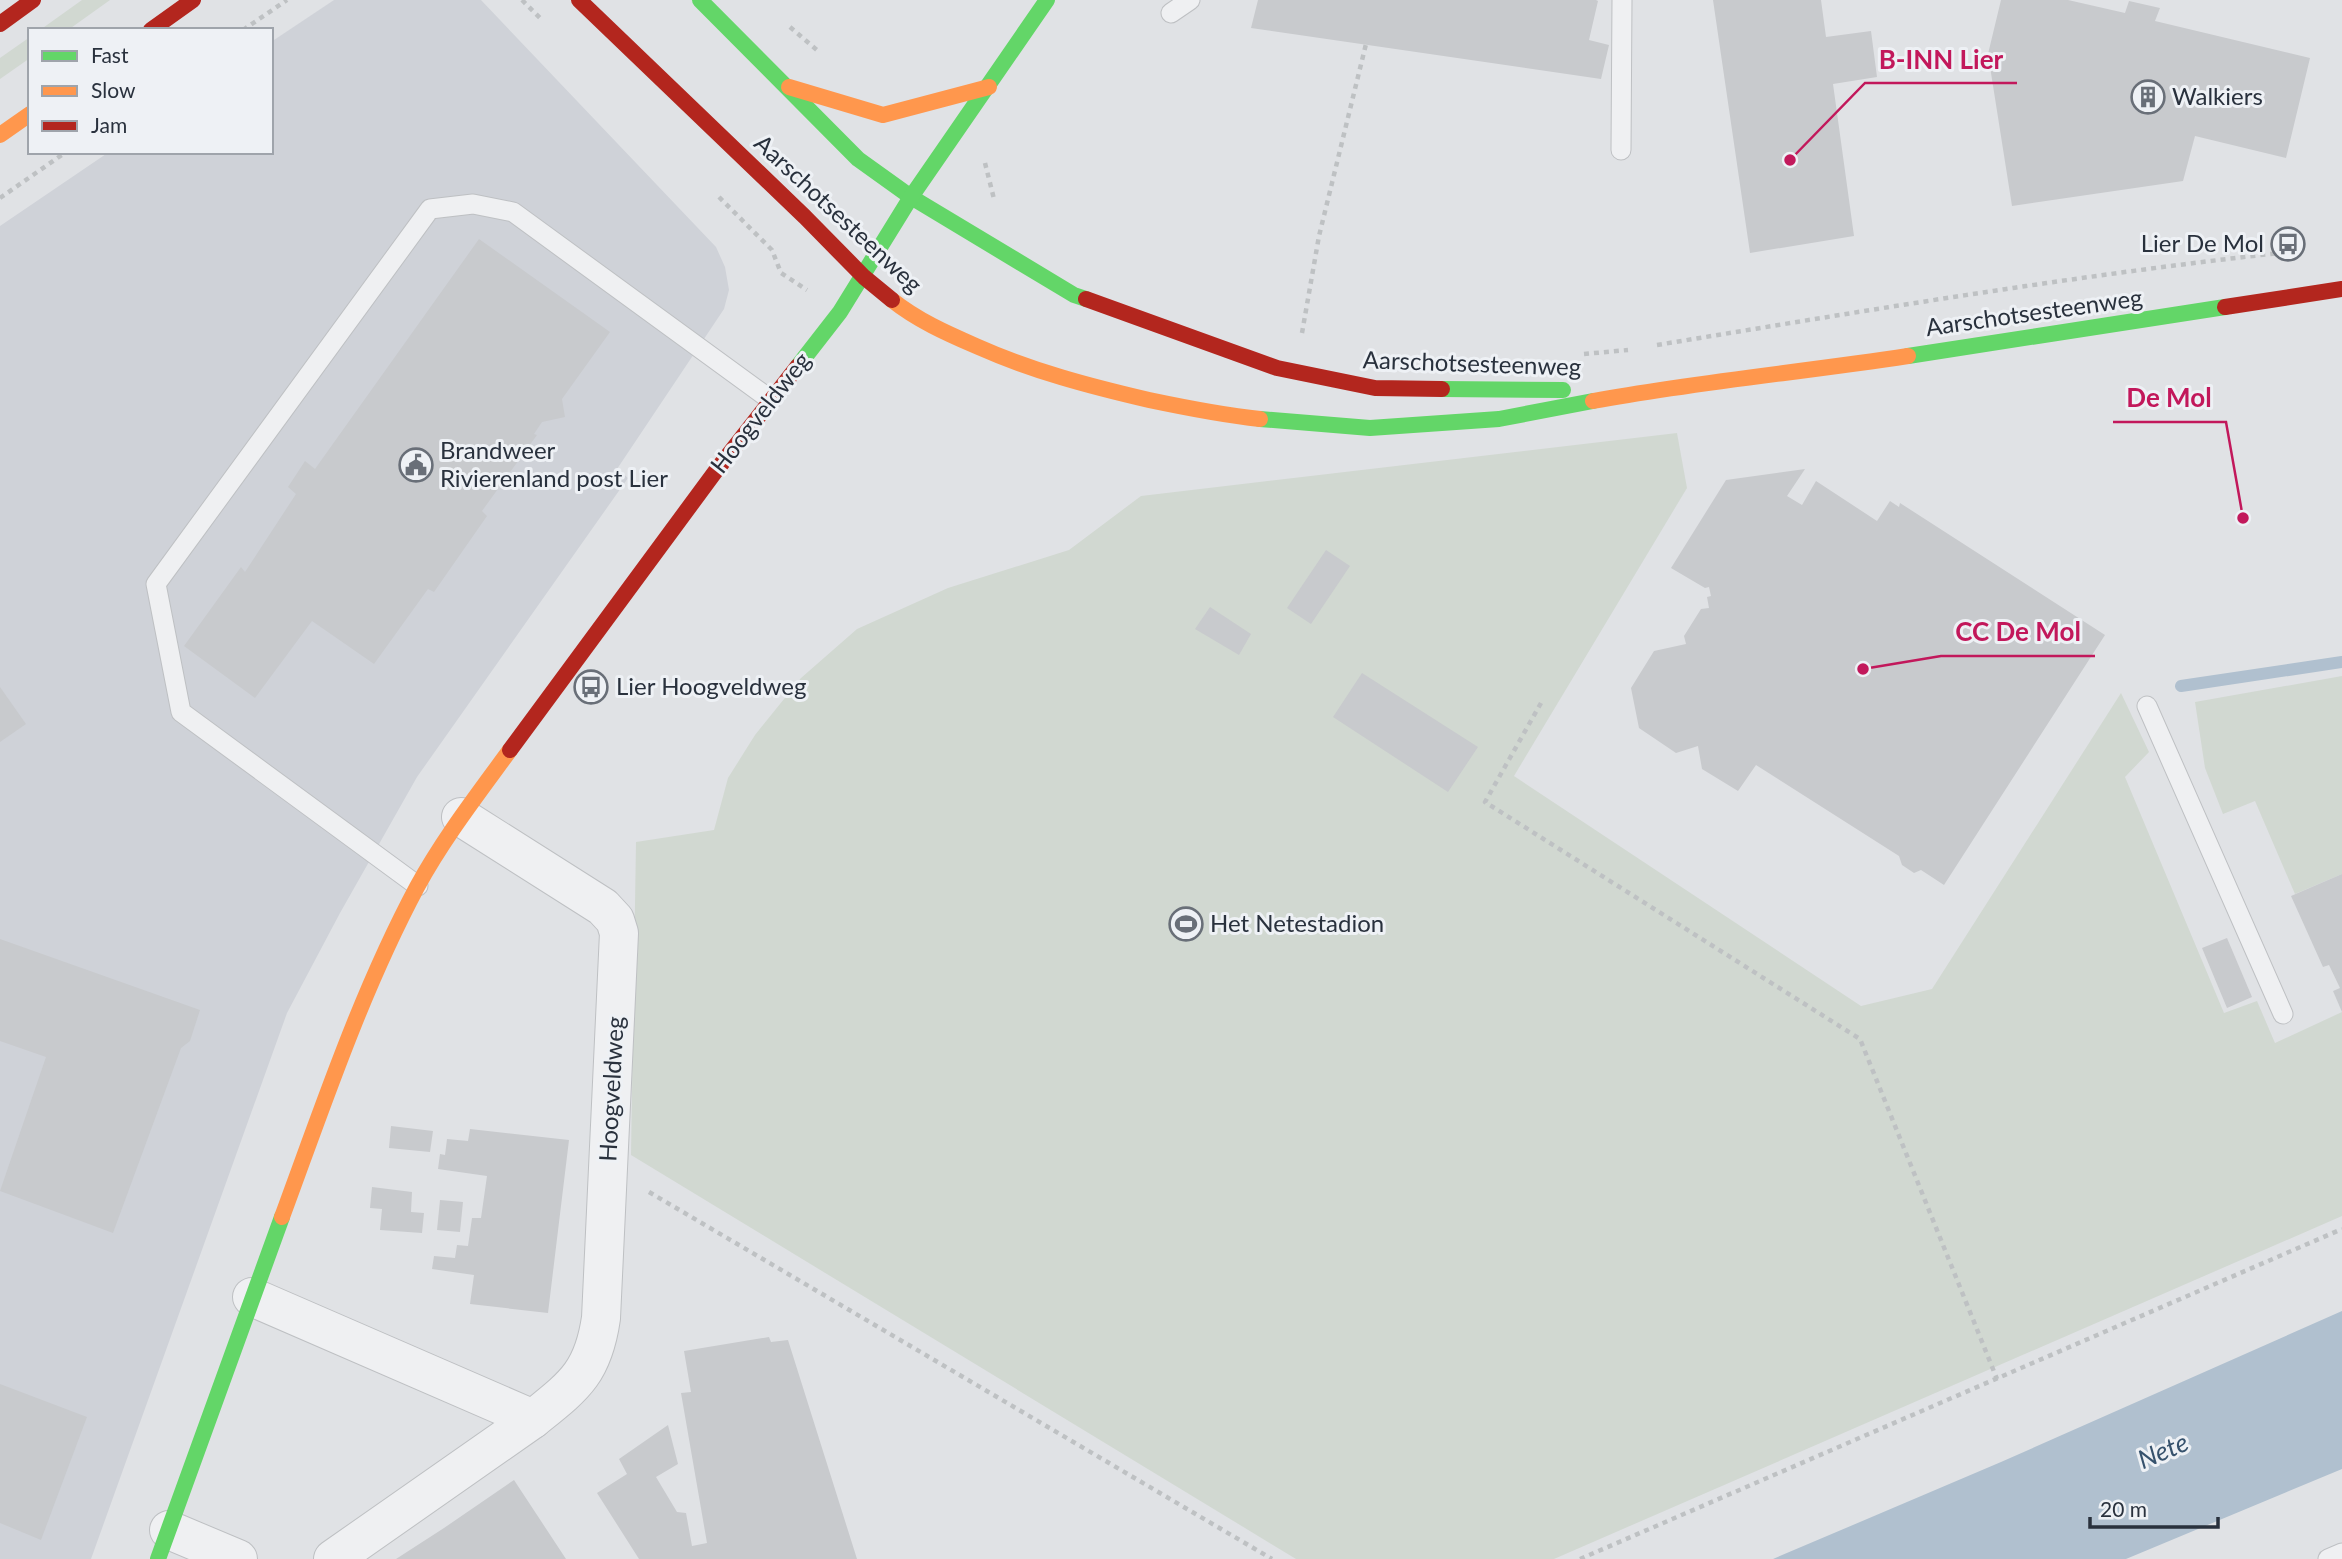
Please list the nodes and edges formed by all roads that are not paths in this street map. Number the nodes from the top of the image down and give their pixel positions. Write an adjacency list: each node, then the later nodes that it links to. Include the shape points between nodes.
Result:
1 (33, 0): 9 (street)
2 (193, 0): 10 (street)
3 (579, 0): 17 (street, Aarschotsesteenweg)
4 (701, 0): 11 (street, Aarschotsesteenweg)
5 (1047, 0): 12 (street, Hoogveldweg)
6 (1190, 0): 8 (lane)
7 (1622, 0): 15 (lane)
8 (1171, 13)
9 (0, 24)
10 (154, 28)
11 (785, 86): 12 (street, via 883,115); 16 (street, Aarschotsesteenweg, via 858,159)
12 (989, 86): 16 (street, Hoogveldweg)
13 (28, 115): 14 (street)
14 (0, 135)
15 (1621, 150)
16 (911, 197): 17 (street, Hoogveldweg); 19 (street, Aarschotsesteenweg, via 1074,295 1277,368 1375,388)
17 (864, 277): 19 (street, Aarschotsesteenweg, via 905,311 1015,363 1079,384 1219,415 1370,428 1499,419); 20 (street, Hoogveldweg)
18 (2342, 289): 19 (street, Aarschotsesteenweg, via 1796,373)
19 (1649, 391)
20 (771, 400): 22 (street, Hoogveldweg); 23 (lane, via 513,212 473,204 430,209 156,584 180,712)
21 (2147, 706): 24 (lane)
22 (461, 817): 23 (street, Hoogveldweg); 26 (street, Hoogveldweg, via 603,907 619,933 598,1342 578,1381)
23 (418, 886): 25 (street, Hoogveldweg, via 361,1004)
24 (2283, 1014)
25 (252, 1297): 26 (street); 27 (street, Hoogveldweg)
26 (533, 1419): 30 (street, Hoogveldweg)
27 (163, 1544): 29 (street, Hoogveldweg)
28 (2342, 1553): 31 (lane)
29 (238, 1559)
30 (333, 1559)
31 (2328, 1559)

